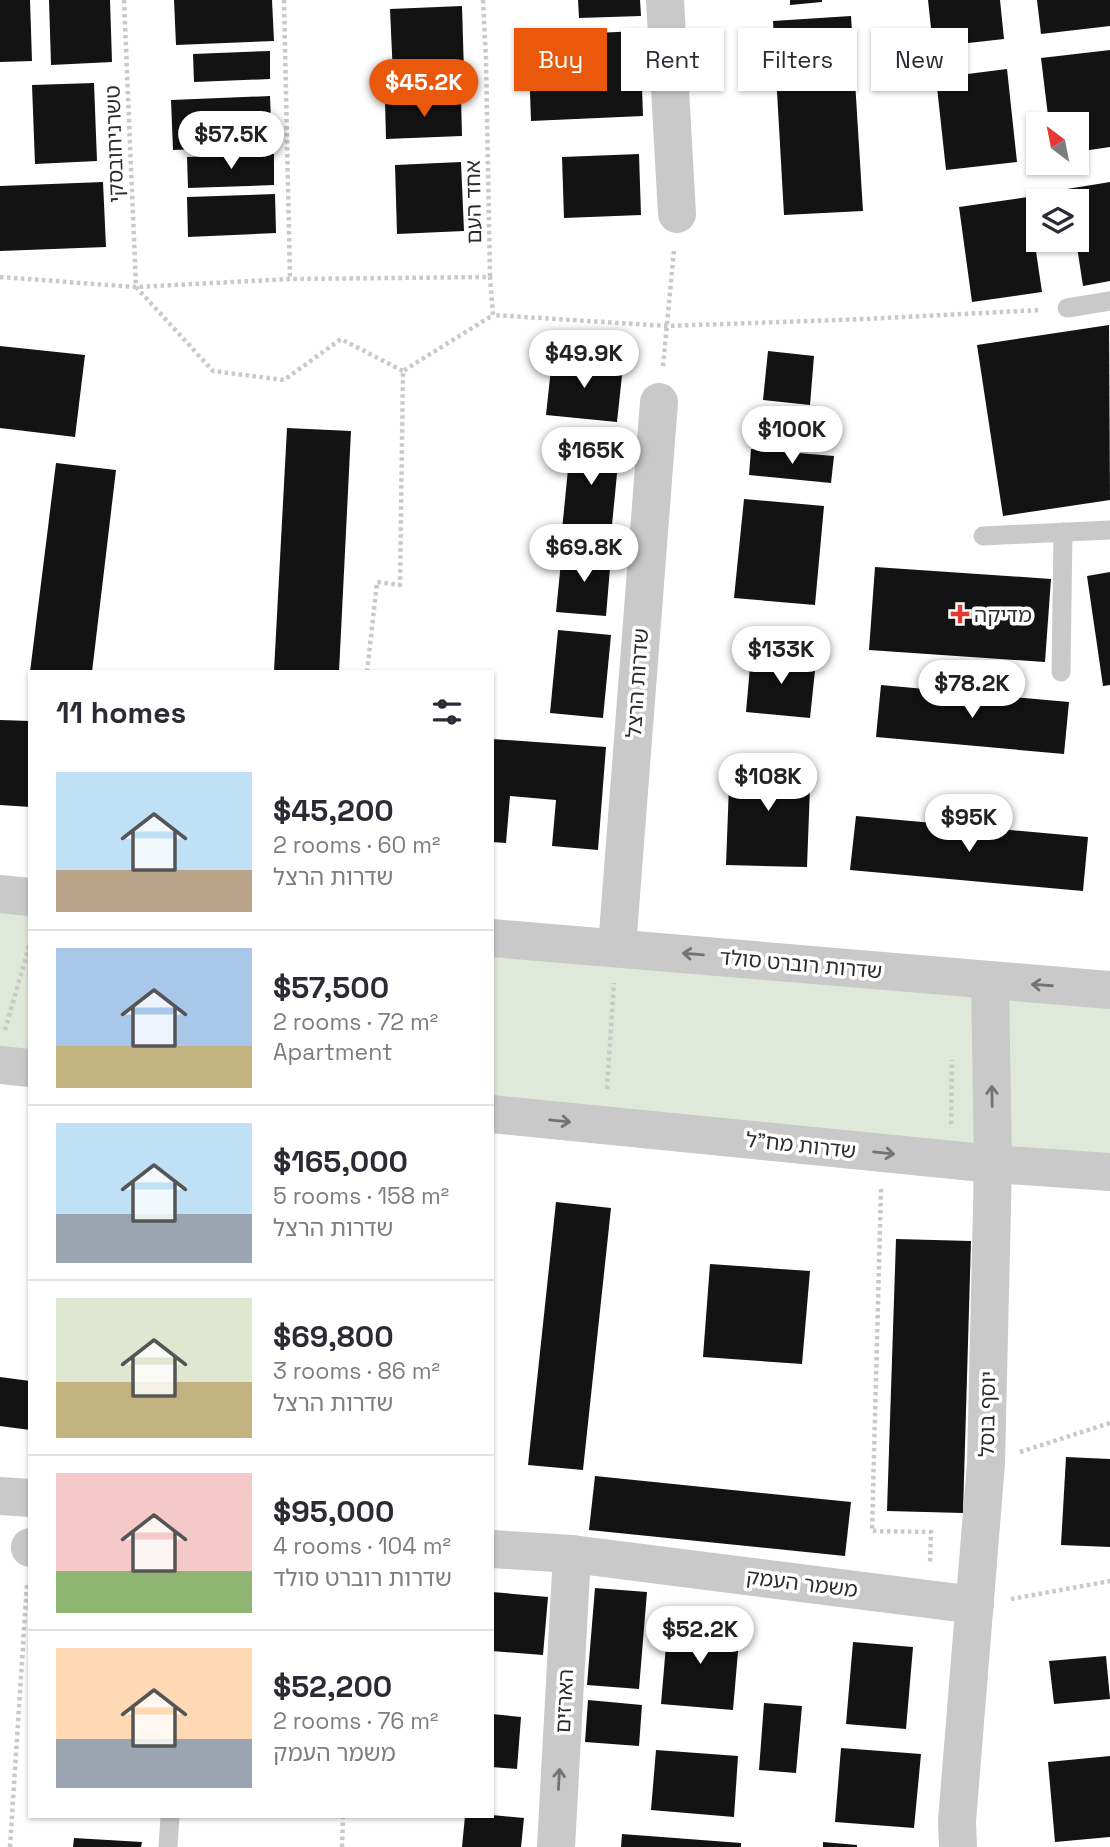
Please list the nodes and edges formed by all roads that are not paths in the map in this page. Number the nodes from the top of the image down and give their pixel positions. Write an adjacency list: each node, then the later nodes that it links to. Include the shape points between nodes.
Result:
1 (665, 0): 2 (street)
2 (677, 214)
3 (1110, 301): 4 (lane)
4 (1066, 309)
5 (659, 402): 13 (street, שדרות הרצל)
6 (1110, 530): 7 (lane)
7 (1063, 532): 8 (lane); 9 (lane)
8 (983, 536)
9 (1061, 672)
10 (0, 894): 11 (street)
11 (28, 897)
12 (494, 938): 13 (street, שדרות רוברט סולד)
13 (617, 947): 14 (street, שדרות רוברט סולד, one-way to 13)
14 (990, 981): 15 (street, שדרות רוברט סולד, one-way to 14); 19 (street, יוסף בוסל, one-way to 14)
15 (1110, 990)
16 (2, 1049): 17 (street)
17 (28, 1067)
18 (494, 1114): 19 (street, שדרות מח"ל, one-way to 19)
19 (993, 1164): 20 (street, שדרות מח"ל); 25 (street, יוסף בוסל, via 986,1464)
20 (1110, 1172)
21 (0, 1496): 22 (street)
22 (28, 1497)
23 (494, 1549): 24 (street, משמר העמק)
24 (572, 1554): 25 (street, משמר העמק); 28 (street, הארזים, one-way to 24)
25 (975, 1605): 29 (street, יוסף בוסל)
26 (170, 1818): 27 (lane)
27 (168, 1847)
28 (556, 1847)
29 (958, 1847)

